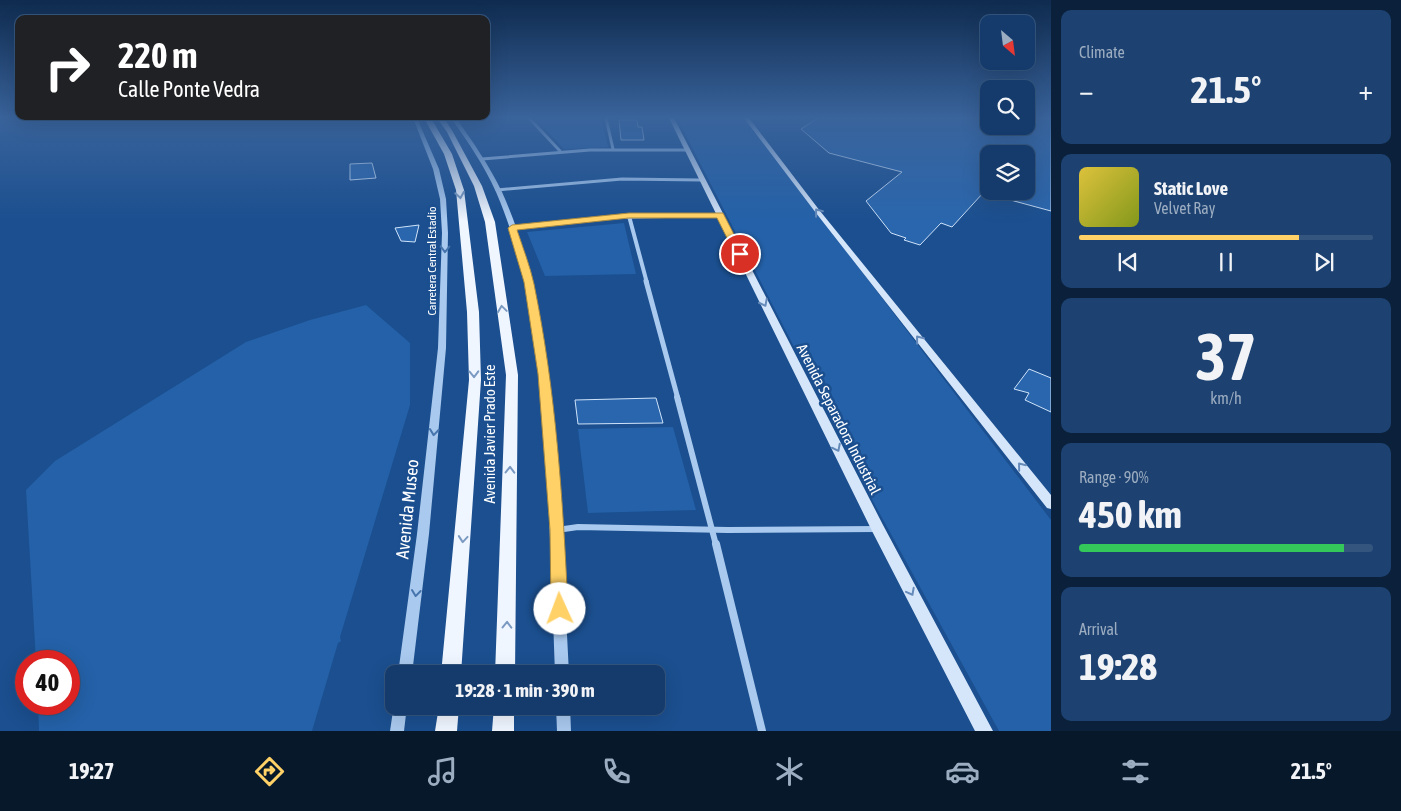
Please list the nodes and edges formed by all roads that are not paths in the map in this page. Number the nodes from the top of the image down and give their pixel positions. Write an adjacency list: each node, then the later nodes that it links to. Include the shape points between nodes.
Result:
1 (429, 152): 14 (street, Carretera Central Estadio, one-way to 14, via 443,199)
2 (447, 152): 20 (main road, Avenida Javier Prado Este, one-way to 20, via 460,190 467,246 473,312 474,380)
3 (461, 152): 21 (main road, Avenida Javier Prado Este, one-way to 3, via 512,375 490,222 478,186)
4 (477, 152): 8 (street)
5 (549, 152): 8 (street)
6 (689, 152): 9 (main road, Avenida Separadora Industrial)
7 (772, 152): 15 (main road, one-way to 7)
8 (482, 159): 10 (street)
9 (702, 180): 10 (street, via 622,179); 11 (main road, Avenida Separadora Industrial)
10 (497, 190): 13 (street)
11 (720, 215): 12 (street); 16 (main road, Avenida Separadora Industrial, one-way to 16)
12 (629, 216): 13 (street); 18 (street)
13 (512, 228): 17 (street, via 529,282 544,374)
14 (442, 348): 19 (street, Avenida Museo, one-way to 19)
15 (1051, 504)
16 (878, 529): 18 (street); 32 (main road, Avenida Separadora Industrial, one-way to 32)
17 (557, 530): 18 (street, via 578,527); 22 (street)
18 (712, 530): 31 (street)
19 (406, 665)
20 (452, 665)
21 (505, 665)
22 (562, 665)
23 (399, 715): 27 (street)
24 (447, 715): 28 (main road)
25 (504, 715): 29 (main road)
26 (563, 715): 30 (street)
27 (397, 731)
28 (446, 731)
29 (503, 731)
30 (564, 731)
31 (762, 731)
32 (984, 731)

